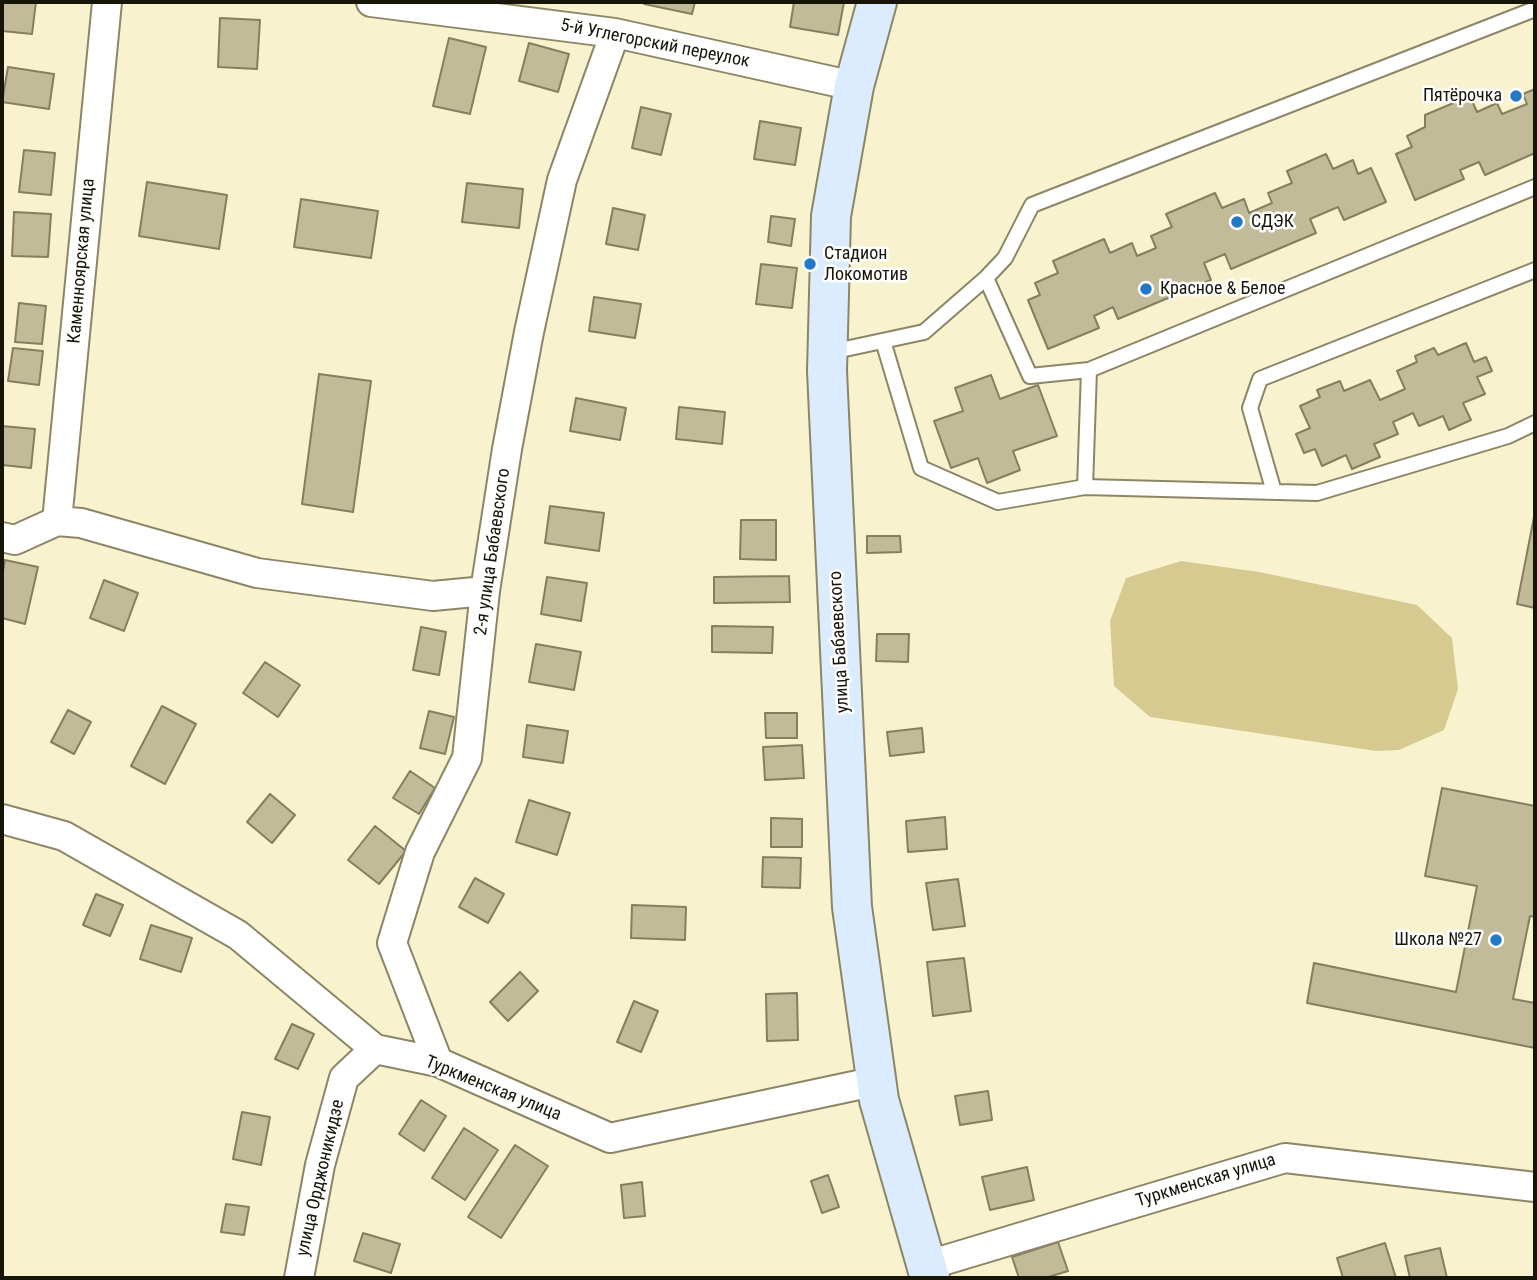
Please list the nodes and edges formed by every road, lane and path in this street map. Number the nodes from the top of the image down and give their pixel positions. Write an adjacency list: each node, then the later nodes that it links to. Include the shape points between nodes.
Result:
1 (107, 2): 17 (street, Каменноярская улица)
2 (371, 2): 5 (street, 5-й Углегорский переулок)
3 (877, 2): 7 (main road, улица Бабаевского)
4 (1535, 9): 10 (lane, via 1032,205 1005,258)
5 (576, 15): 6 (street, 5-й Углегорский переулок)
6 (615, 33): 7 (street, 5-й Углегорский переулок); 19 (street, 2-я улица Бабаевского, via 562,180 507,449)
7 (855, 86): 12 (main road, улица Бабаевского, via 831,216)
8 (1535, 187): 13 (lane)
9 (1535, 270): 16 (lane, via 1260,379 1250,408)
10 (986, 278): 11 (lane, via 924,332); 13 (lane, via 1030,376)
11 (883, 341): 12 (lane); 15 (lane, via 921,468 998,502)
12 (828, 353): 23 (main road, улица Бабаевского, via 852,907)
13 (1089, 370): 15 (lane)
14 (1535, 423): 16 (lane, via 1508,436 1317,494)
15 (1085, 487): 16 (lane)
16 (1274, 492)
17 (57, 521): 18 (street, via 15,540); 19 (street, via 81,523 257,573 433,596)
18 (2, 537)
19 (485, 591): 22 (street, 2-я улица Бабаевского, via 467,758 420,852 392,943)
20 (2, 819): 21 (street, Туркменская улица, via 64,836 238,935)
21 (375, 1049): 22 (street, Туркменская улица); 26 (street, улица Орджоникидзе, via 344,1078 320,1165)
22 (438, 1062): 23 (street, Туркменская улица, via 610,1138)
23 (877, 1082): 25 (main road, улица Бабаевского)
24 (1535, 1187): 25 (street, Туркменская улица, via 1285,1158)
25 (928, 1272)
26 (299, 1278)

